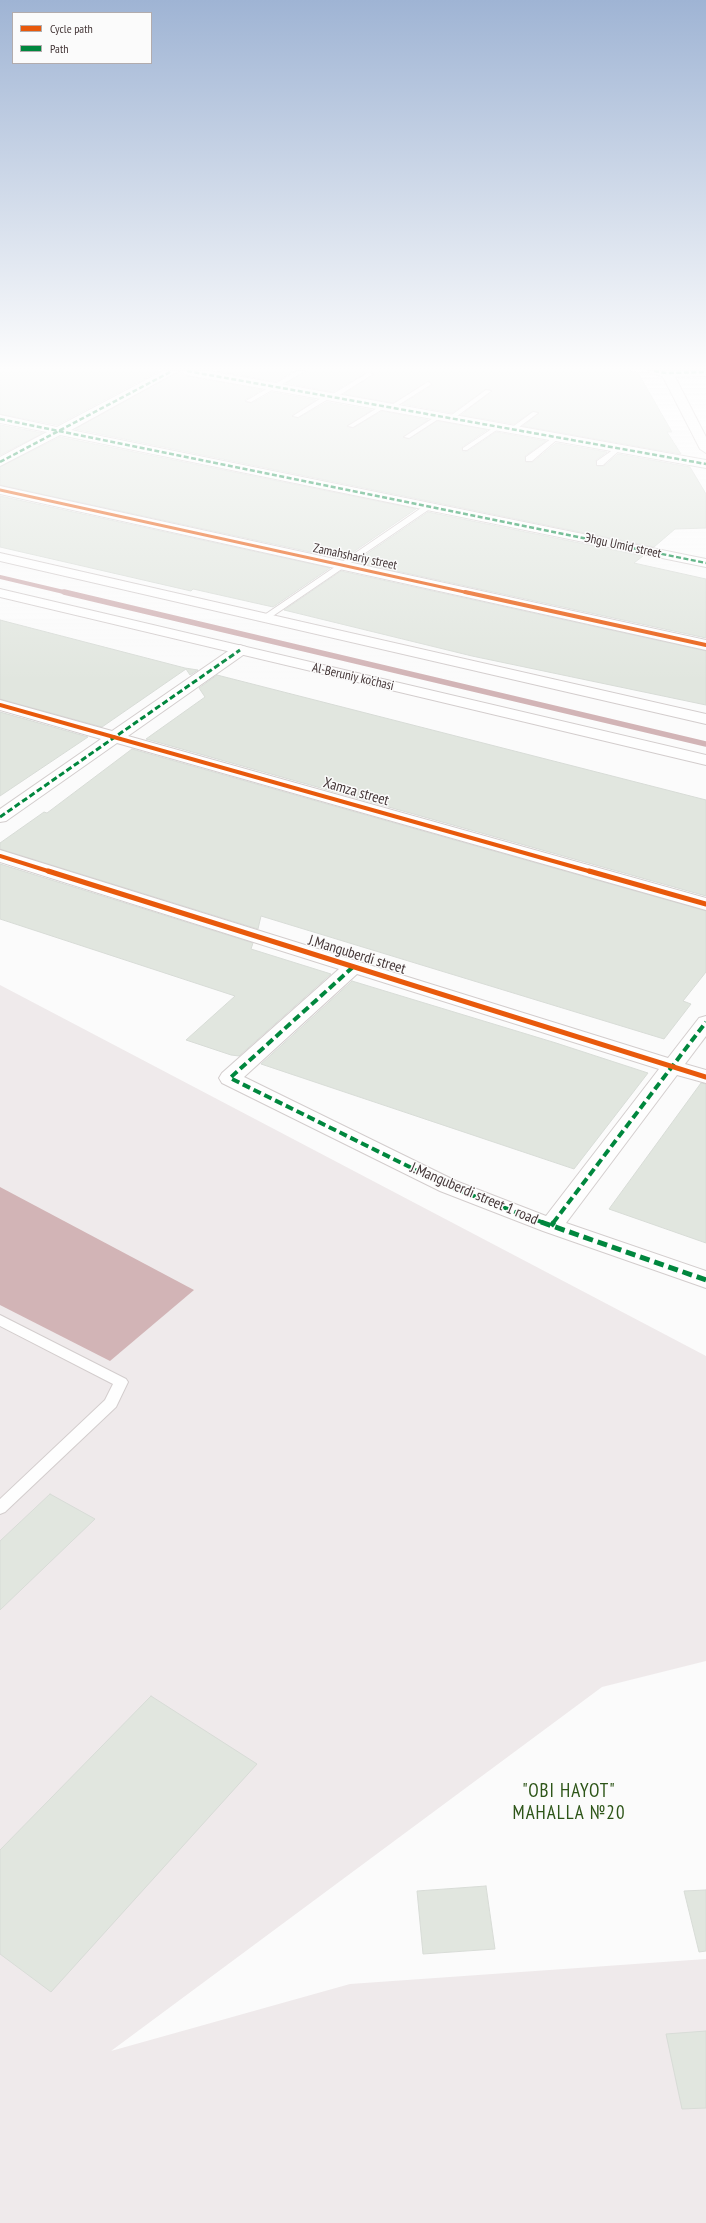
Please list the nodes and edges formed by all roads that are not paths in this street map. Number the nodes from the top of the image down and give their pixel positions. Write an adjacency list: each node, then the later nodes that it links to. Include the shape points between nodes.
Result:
1 (275, 475): 3 (street, Эhgu Umid street)
2 (0, 490): 6 (street, Zamahshariy street)
3 (430, 506): 5 (street, Эhgu Umid street); 6 (lane)
4 (0, 557): 8 (street)
5 (706, 563)
6 (342, 565): 8 (lane); 9 (street, Zamahshariy street)
7 (0, 593): 10 (street, Al-Beruniy ko’chasi)
8 (264, 618): 12 (street)
9 (706, 646)
10 (240, 650): 13 (street); 14 (street, Al-Beruniy ko’chasi)
11 (0, 705): 13 (street, Xamza street)
12 (706, 719)
13 (116, 737): 15 (street); 17 (street, Xamza street)
14 (706, 760)
15 (0, 816)
16 (0, 856): 18 (street, J.Manguberdi street)
17 (706, 904)
18 (353, 967): 20 (street, J.Manguberdi street); 22 (street, J.Manguberdi street 1 road, via 230,1078 448,1186)
19 (706, 1022): 20 (street)
20 (672, 1067): 21 (street, J.Manguberdi street); 22 (street)
21 (706, 1077)
22 (552, 1226): 23 (street, J.Manguberdi street 1 road)
23 (706, 1280)
24 (0, 1320): 25 (lane, via 121,1382 111,1403)
25 (0, 1508)

